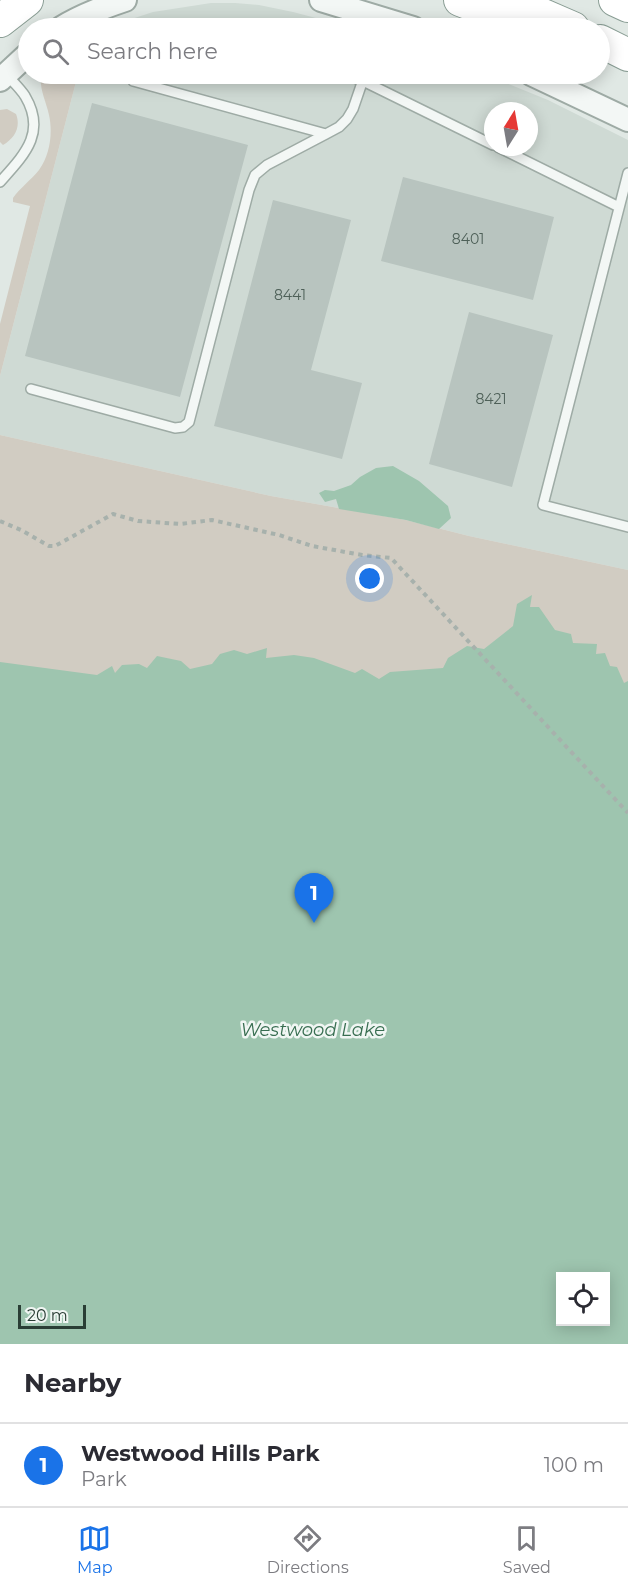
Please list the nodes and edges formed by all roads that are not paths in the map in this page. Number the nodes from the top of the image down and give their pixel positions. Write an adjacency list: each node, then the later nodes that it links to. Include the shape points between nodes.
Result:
1 (27, 0): 12 (highway)
2 (125, 0): 8 (street)
3 (321, 0): 9 (street)
4 (460, 0): 10 (highway)
5 (509, 0): 11 (highway)
6 (615, 0): 7 (highway)
7 (628, 6)
8 (82, 18)
9 (366, 18)
10 (506, 18)
11 (550, 18)
12 (0, 21)
13 (610, 46): 14 (highway)
14 (628, 55)
15 (18, 63): 18 (street)
16 (610, 63): 17 (highway)
17 (628, 72)
18 (3, 77): 28 (lane, via 24,94 35,124 28,147)
19 (144, 84): 24 (lane)
20 (361, 84): 24 (lane, via 348,119)
21 (377, 84): 25 (lane)
22 (552, 84): 23 (street)
23 (628, 120)
24 (326, 135): 30 (lane, via 267,165 255,176 189,422 175,428)
25 (484, 140)
26 (516, 156): 29 (lane)
27 (628, 173): 29 (lane)
28 (0, 182)
29 (619, 207): 31 (lane, via 543,505)
30 (31, 389)
31 (628, 527)

